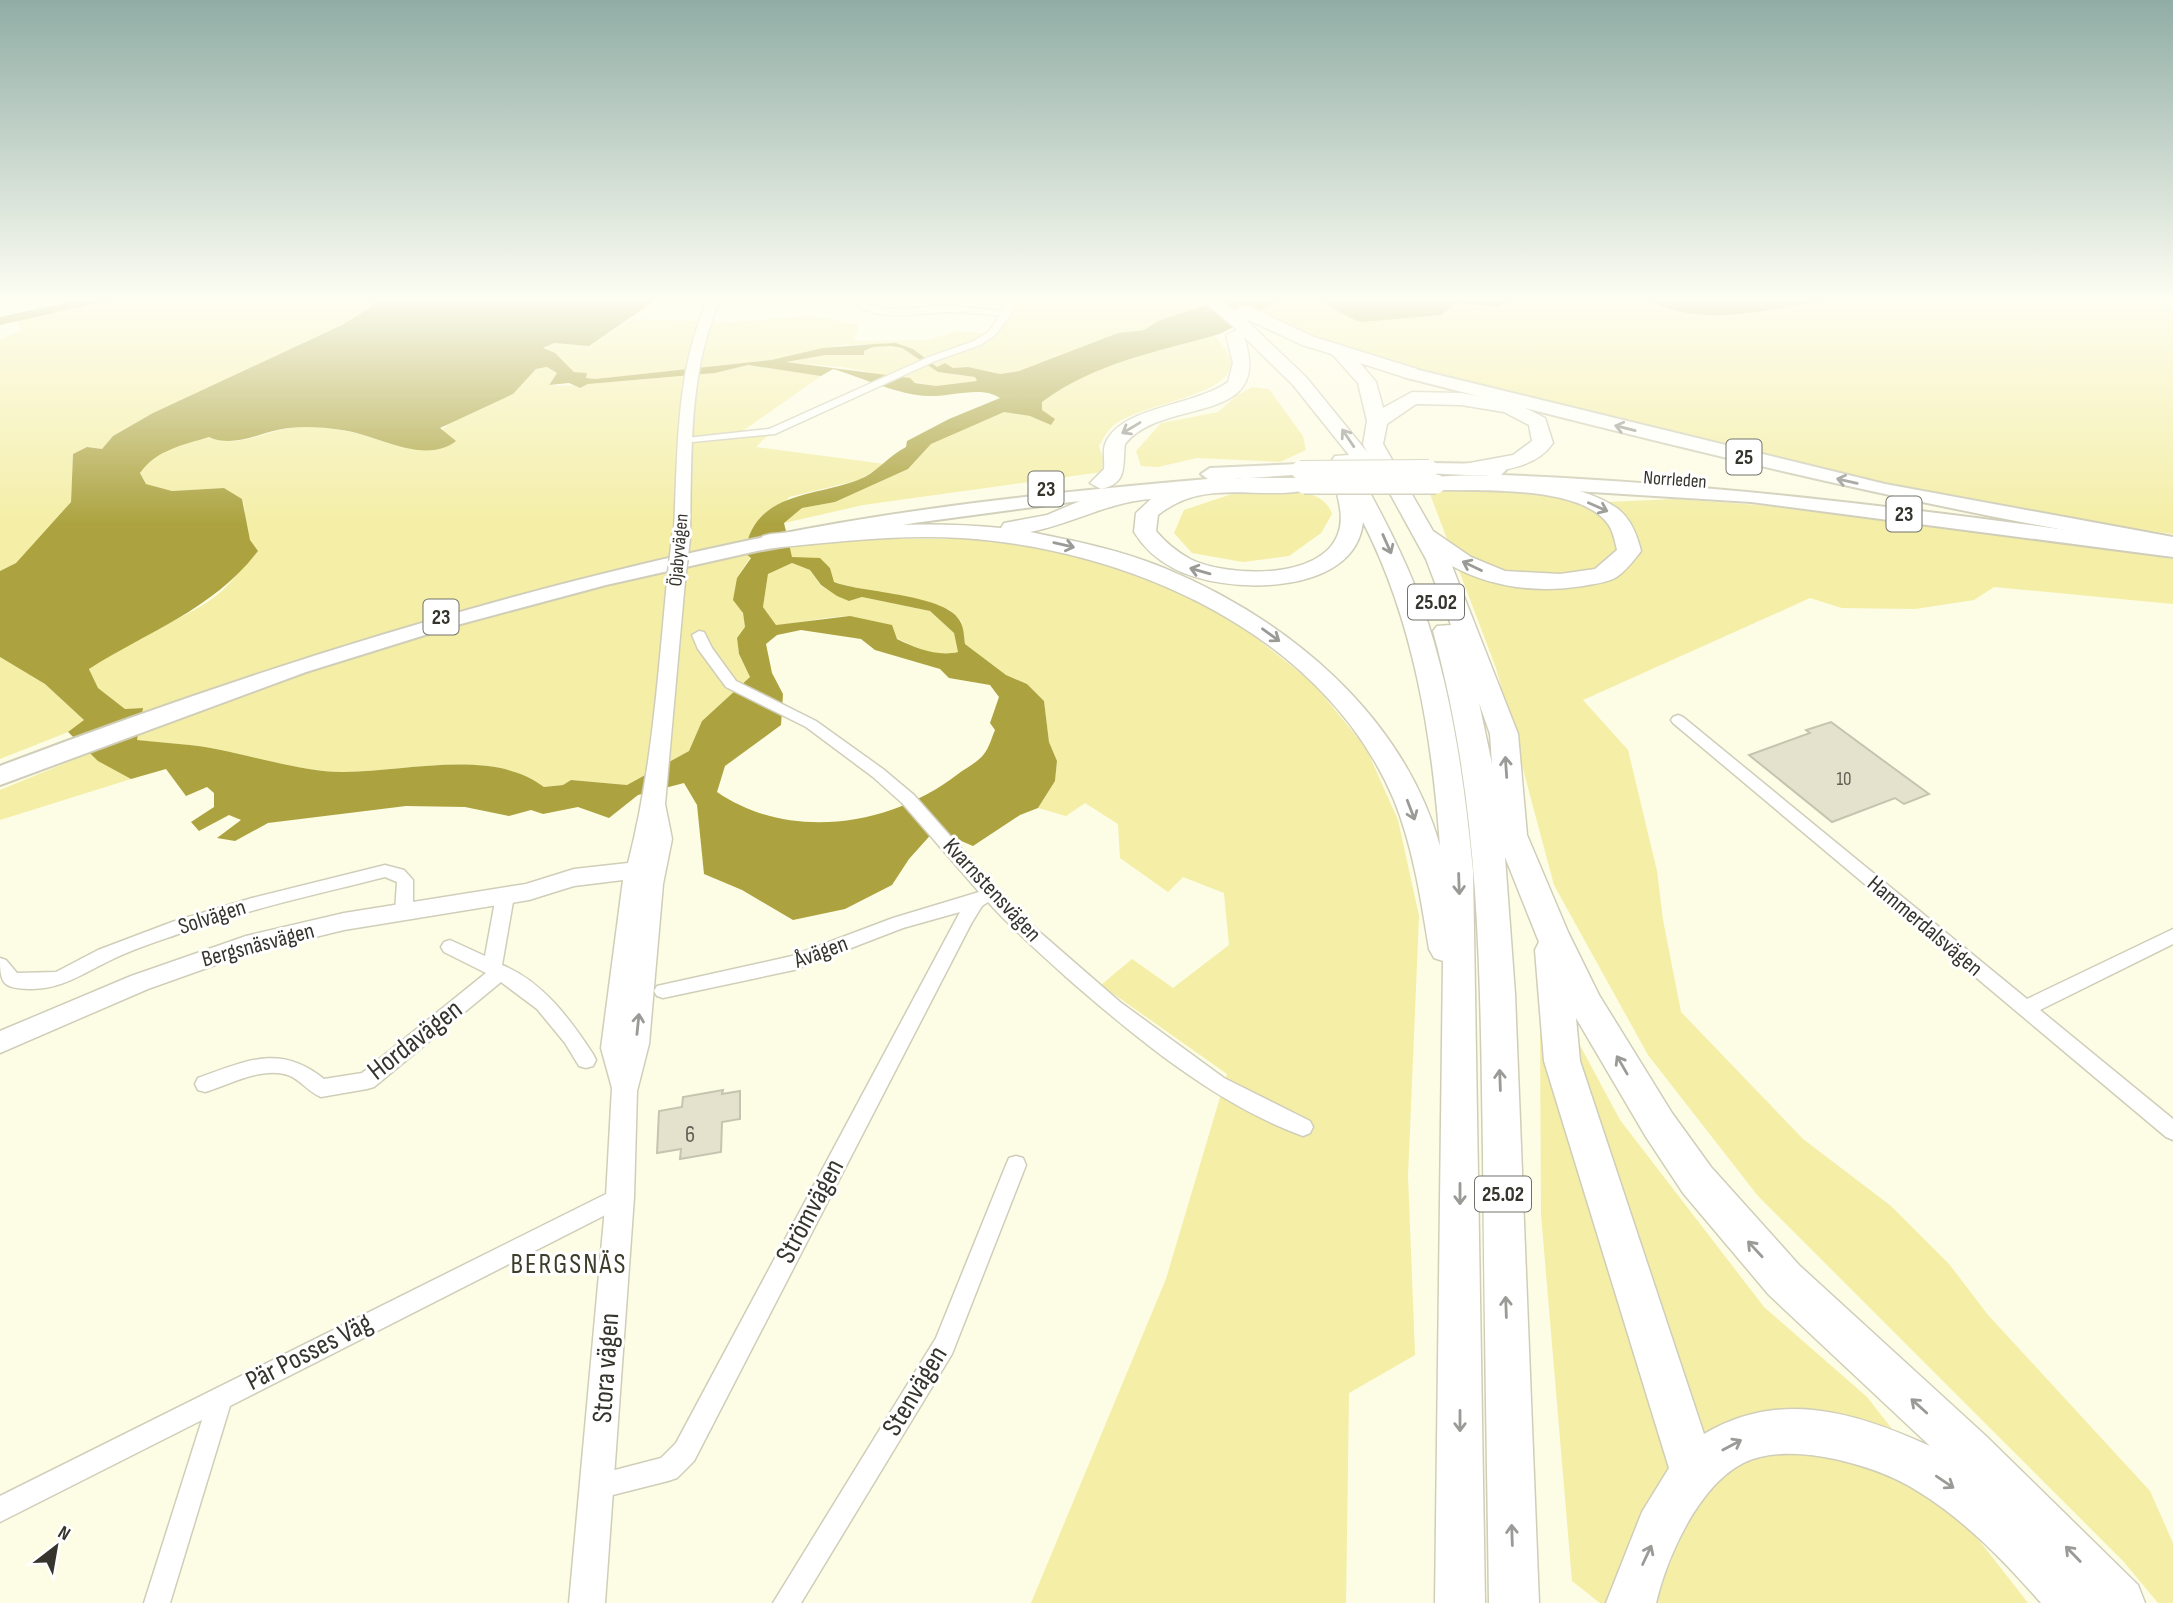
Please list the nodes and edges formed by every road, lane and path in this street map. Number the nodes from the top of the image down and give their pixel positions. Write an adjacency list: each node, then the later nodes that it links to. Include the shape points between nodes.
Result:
1 (694, 375): 9 (street, Öjabyvägen)
2 (896, 375): 9 (street, via 771,432)
3 (1241, 375): 15 (highway, one-way to 15, via 1211,399 1124,432 1113,447 1114,471)
4 (1278, 375): 10 (highway, 25)
5 (1292, 375): 57 (highway, 25.02, one-way to 5, via 1495,922 1483,786 1458,668 1426,576 1394,510 1344,431)
6 (1360, 375): 8 (highway, via 1367,382)
7 (1417, 375): 18 (main road, 25, one-way to 7, via 1759,461)
8 (1377, 421): 11 (highway, via 1412,398 1461,399 1509,407 1538,422 1543,443 1520,460); 17 (highway, via 1373,444)
9 (686, 441): 30 (street, Öjabyvägen, bridge, via 661,754)
10 (1343, 462): 16 (highway, 25, one-way to 16, via 1352,500 1352,524 1345,544 1314,567 1281,576 1208,574 1177,563 1145,532 1147,513 1161,501); 42 (highway, 25.02, one-way to 42, via 1401,574 1437,695 1457,831)
11 (1472, 469): 13 (main road, Norrleden / 23); 18 (main road, Norrleden / 23, via 1756,487)
12 (1302, 478): 13 (highway, bridge); 13 (main road, 23, bridge); 15 (main road, 23); 16 (highway)
13 (1436, 479): 14 (highway); 17 (highway, one-way to 17, via 1569,494 1610,512 1625,531 1629,551 1605,574 1552,584 1474,569 1442,550)
14 (1499, 480): 24 (main road, Norrleden / 23, via 1768,497)
15 (1101, 483): 20 (main road, 23, via 939,503)
16 (1219, 486): 19 (highway, via 1128,494 1053,521); 20 (main road, 23, via 1008,503)
17 (1420, 525): 34 (highway, one-way to 17, via 1511,835 1504,734 1438,559)
18 (2081, 530): 22 (main road, Norrleden / 23)
19 (963, 531): 20 (highway); 42 (highway, one-way to 42, via 1077,548 1161,576 1243,616 1321,676 1366,727 1412,811 1438,906)
20 (799, 534): 21 (highway); 23 (main road, 23)
21 (771, 541): 23 (main road, 23)
22 (2173, 543)
23 (738, 544): 27 (main road, 23, via 399,635)
24 (2173, 551)
25 (699, 635): 32 (street, Kvarnstensvägen, via 732,684 811,724 908,799)
26 (1678, 720): 40 (street, Hammerdalsvägen)
27 (77, 742): 28 (main road, 23); 29 (main road, 23)
28 (0, 769)
29 (0, 776)
30 (644, 877): 31 (street, Bergsnäsvägen, via 542,897 530,892); 48 (street, Stora vägen, via 614,1048 624,1091)
31 (506, 896): 33 (street, Bergsnäsvägen); 38 (street)
32 (984, 897): 39 (street, Åvägen, via 794,963); 45 (street, Kvarnstensvägen, via 1113,1007 1217,1084); 51 (street, Strömvägen, via 685,1452 668,1469)
33 (404, 912): 37 (street, Solvägen, via 405,880 385,871 178,927 104,955 59,979 12,980); 41 (street, Bergsnäsvägen, via 283,935 205,958)
34 (1551, 932): 50 (highway, via 1562,1061); 60 (highway, one-way to 34, via 1970,1452 1784,1280 1736,1228 1697,1180 1631,1081)
35 (2173, 936): 40 (street)
36 (450, 947): 38 (street)
37 (0, 965)
38 (497, 970): 43 (street, via 551,1008); 44 (street, Hordavägen, via 367,1081 321,1088 293,1068 278,1066)
39 (663, 991)
40 (2025, 1009): 46 (street, Hammerdalsvägen)
41 (0, 1042)
42 (1460, 1043): 56 (highway, 25.02, one-way to 56)
43 (586, 1060)
44 (205, 1084)
45 (1303, 1127)
46 (2173, 1131)
47 (1016, 1165): 55 (street, Stenvägen, via 944,1346)
48 (620, 1197): 49 (street, Pär Posses Väg); 51 (street, Stora vägen)
49 (221, 1397): 52 (street, Pär Posses Väg); 53 (street)
50 (1693, 1471): 58 (highway, one-way to 50, via 1638,1574 1658,1531); 59 (highway, one-way to 59, via 1731,1443 1766,1431 1815,1430 1893,1451 1947,1482 2002,1526)
51 (597, 1486): 54 (street, Stora vägen)
52 (0, 1509)
53 (157, 1603)
54 (587, 1603)
55 (786, 1603)
56 (1460, 1603)
57 (1514, 1603)
58 (1631, 1603)
59 (2074, 1603)
60 (2120, 1603)

